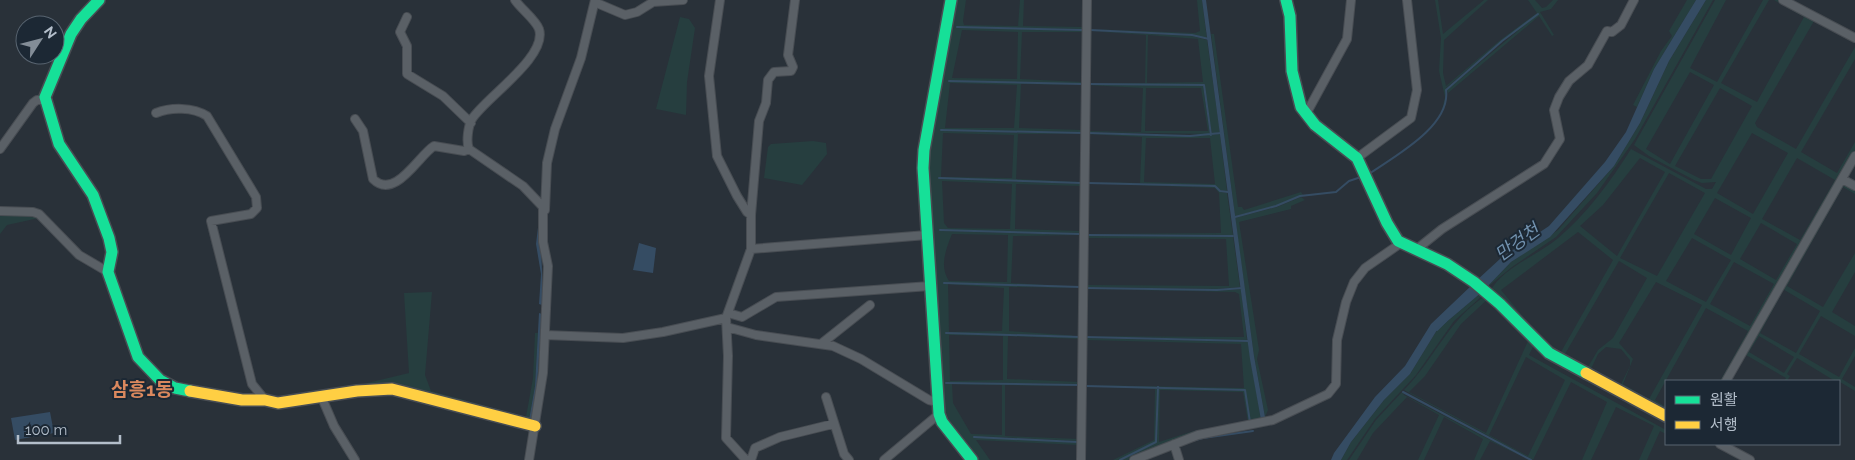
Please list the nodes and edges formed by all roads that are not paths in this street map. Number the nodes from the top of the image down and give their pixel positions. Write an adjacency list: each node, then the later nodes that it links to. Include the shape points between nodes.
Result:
1 (99, 0): 16 (street, via 66,42)
2 (515, 0): 20 (street, via 539,28 539,40 516,74)
3 (683, 0): 13 (street, via 653,2 625,15)
4 (720, 0): 29 (street, via 709,76 717,156 737,196)
5 (795, 0): 29 (street, via 788,55 793,67 791,71 774,72 768,80 760,121)
6 (951, 0): 30 (street, via 924,150)
7 (1087, 0): 58 (street)
8 (1286, 0): 18 (street, via 1295,90 1300,107)
9 (1351, 0): 18 (street, via 1348,39)
10 (1407, 0): 24 (street, via 1417,90 1411,118)
11 (1634, 0): 32 (street, via 1621,25 1607,32 1588,65 1569,81 1559,97 1554,110 1560,139 1544,164 1442,229)
12 (1783, 0): 15 (street)
13 (597, 2): 27 (street, via 555,130 547,163)
14 (407, 17): 20 (street, via 400,32 407,46 406,72 442,96)
15 (1855, 38)
16 (46, 100): 21 (street, via 33,103); 34 (street, via 62,152 86,183 103,220 112,246)
17 (156, 113): 44 (street, via 172,108 202,112 207,116 256,196 257,208 251,214 211,221 252,384)
18 (1306, 114): 24 (street)
19 (355, 119): 22 (street, via 363,131 374,179 382,184 401,180 434,146)
20 (471, 123): 22 (street)
21 (0, 149)
22 (469, 149): 27 (street, via 523,186)
23 (1855, 156): 25 (street)
24 (1357, 158): 31 (street, via 1387,223)
25 (1842, 179): 26 (street); 41 (street)
26 (1855, 186)
27 (545, 210): 39 (street, via 542,231 548,266)
28 (0, 211): 34 (street, via 39,214 79,255)
29 (751, 215): 33 (street)
30 (927, 235): 33 (street); 35 (street)
31 (1401, 243): 32 (street); 49 (street, via 1364,268 1354,282 1338,340 1336,384 1328,394 1273,420 1198,435)
32 (1417, 249): 46 (street, via 1474,282 1549,353)
33 (751, 250): 37 (street)
34 (108, 272): 44 (street, via 134,350 160,380 195,393)
35 (930, 286): 37 (street, via 776,297 742,317); 45 (street)
36 (870, 305): 40 (street)
37 (727, 316): 38 (street); 39 (street, via 664,332 623,338)
38 (727, 327): 40 (street, via 756,335); 53 (street, via 726,438)
39 (545, 335): 48 (street)
40 (821, 344): 45 (street, via 861,359)
41 (1727, 380)
42 (826, 397): 47 (street)
43 (322, 398): 44 (street, via 278,403); 48 (street, via 357,391 397,389); 51 (street, via 334,426)
44 (264, 400)
45 (938, 408): 56 (street); 57 (street, via 942,422)
46 (1665, 415)
47 (834, 424): 54 (street, via 780,437 755,448); 55 (street)
48 (535, 426): 52 (street)
49 (1174, 444): 59 (street); 60 (street)
50 (1722, 445): 61 (street)
51 (355, 460)
52 (530, 460)
53 (746, 460)
54 (751, 460)
55 (849, 460)
56 (884, 460)
57 (972, 460)
58 (1081, 460)
59 (1134, 460)
60 (1179, 460)
61 (1750, 460)

